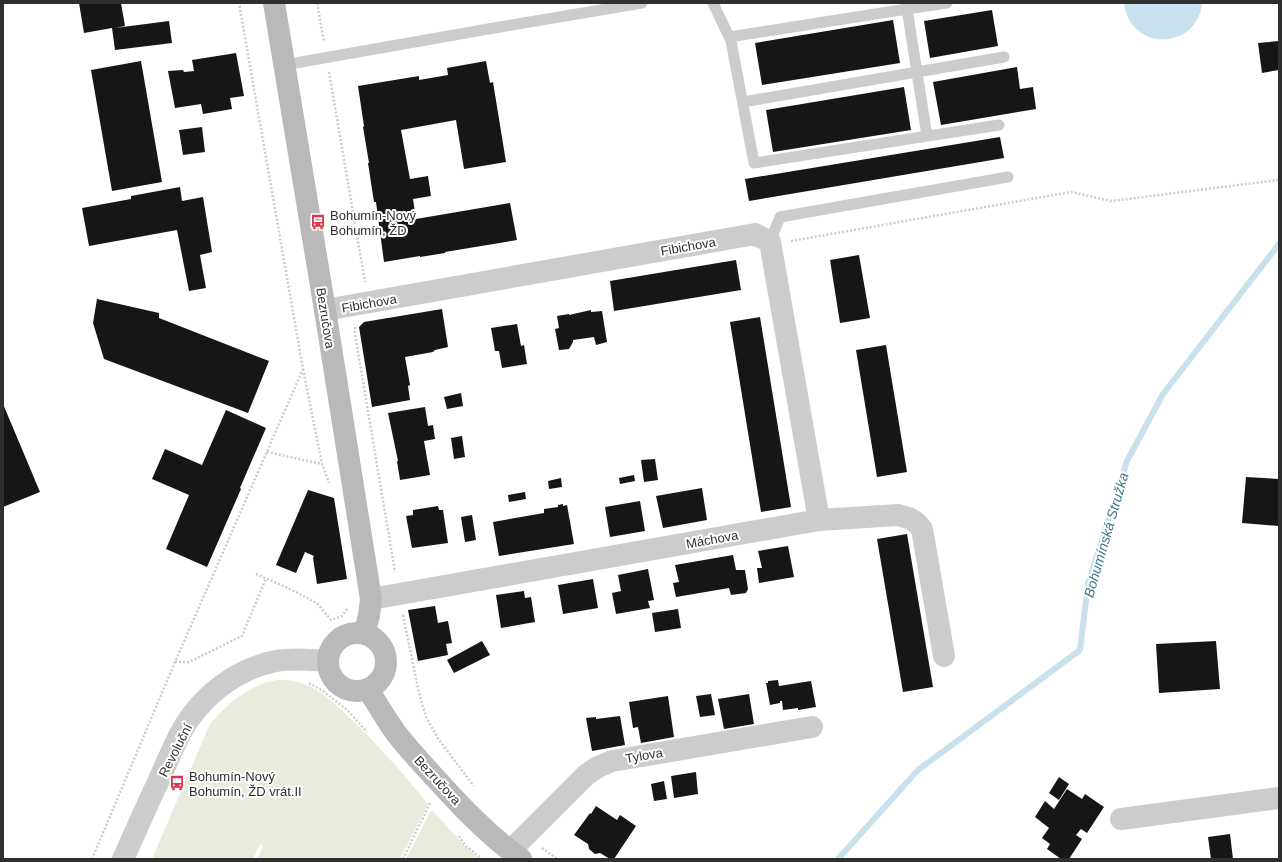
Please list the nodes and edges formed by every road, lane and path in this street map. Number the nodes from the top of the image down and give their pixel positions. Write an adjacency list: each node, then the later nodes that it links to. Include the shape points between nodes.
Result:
1 (239, 3): 22 (path)
2 (274, 3): 11 (main road, Bezručova)
3 (317, 3): 10 (path)
4 (642, 3): 10 (lane)
5 (713, 3): 8 (lane)
6 (947, 3): 7 (lane)
7 (907, 9): 8 (lane); 12 (lane)
8 (729, 37): 13 (lane)
9 (1004, 57): 12 (lane)
10 (326, 58): 11 (lane); 19 (path)
11 (284, 65): 20 (main road, Bezručova)
12 (917, 72): 13 (lane); 15 (lane)
13 (743, 102): 15 (lane, via 754,163)
14 (999, 125): 15 (lane)
15 (927, 136)
16 (1008, 178): 18 (lane, via 780,217)
17 (1279, 180): 18 (path, via 1112,201 1071,192 786,242)
18 (770, 242): 19 (street, Fibichova, via 755,234); 26 (street)
19 (368, 303): 20 (street, Fibichova)
20 (325, 310): 30 (main road, Bezručova)
21 (356, 325): 29 (path, via 355,334)
22 (303, 369): 23 (path); 24 (path)
23 (267, 452): 24 (path); 35 (path)
24 (322, 464): 25 (path)
25 (331, 488)
26 (819, 520): 29 (street, Máchova); 33 (street, Máchova, via 898,515 916,522 922,529)
27 (256, 574): 28 (path)
28 (266, 578): 31 (path, via 317,603 331,620 342,616); 35 (path, via 242,636 189,662)
29 (399, 594): 30 (street, Máchova); 40 (path, via 426,717 439,740)
30 (371, 599): 32 (main road, Bezručova)
31 (349, 606)
32 (364, 633): 34 (main road, via 344,636 335,642); 37 (main road, via 374,637 381,645 386,654 387,665 384,675 377,684)
33 (944, 656)
34 (328, 661): 37 (main road, via 330,673 336,682 346,689); 49 (street, Revoluční, via 303,659 277,661 258,666 241,673 219,688 198,708 180,734)
35 (175, 662): 48 (path)
36 (307, 682): 39 (path, via 347,710)
37 (368, 689): 47 (main road, Bezručova, via 396,733 421,764 473,818)
38 (812, 727): 47 (street, Tylova, via 605,763 586,775)
39 (368, 733)
40 (477, 789)
41 (425, 797): 43 (path)
42 (1279, 798): 45 (street)
43 (430, 803): 44 (path); 50 (path)
44 (436, 809)
45 (1120, 819)
46 (456, 833): 51 (path)
47 (519, 849): 52 (path)
48 (92, 859)
49 (123, 859)
50 (403, 859)
51 (482, 859)
52 (557, 859)

